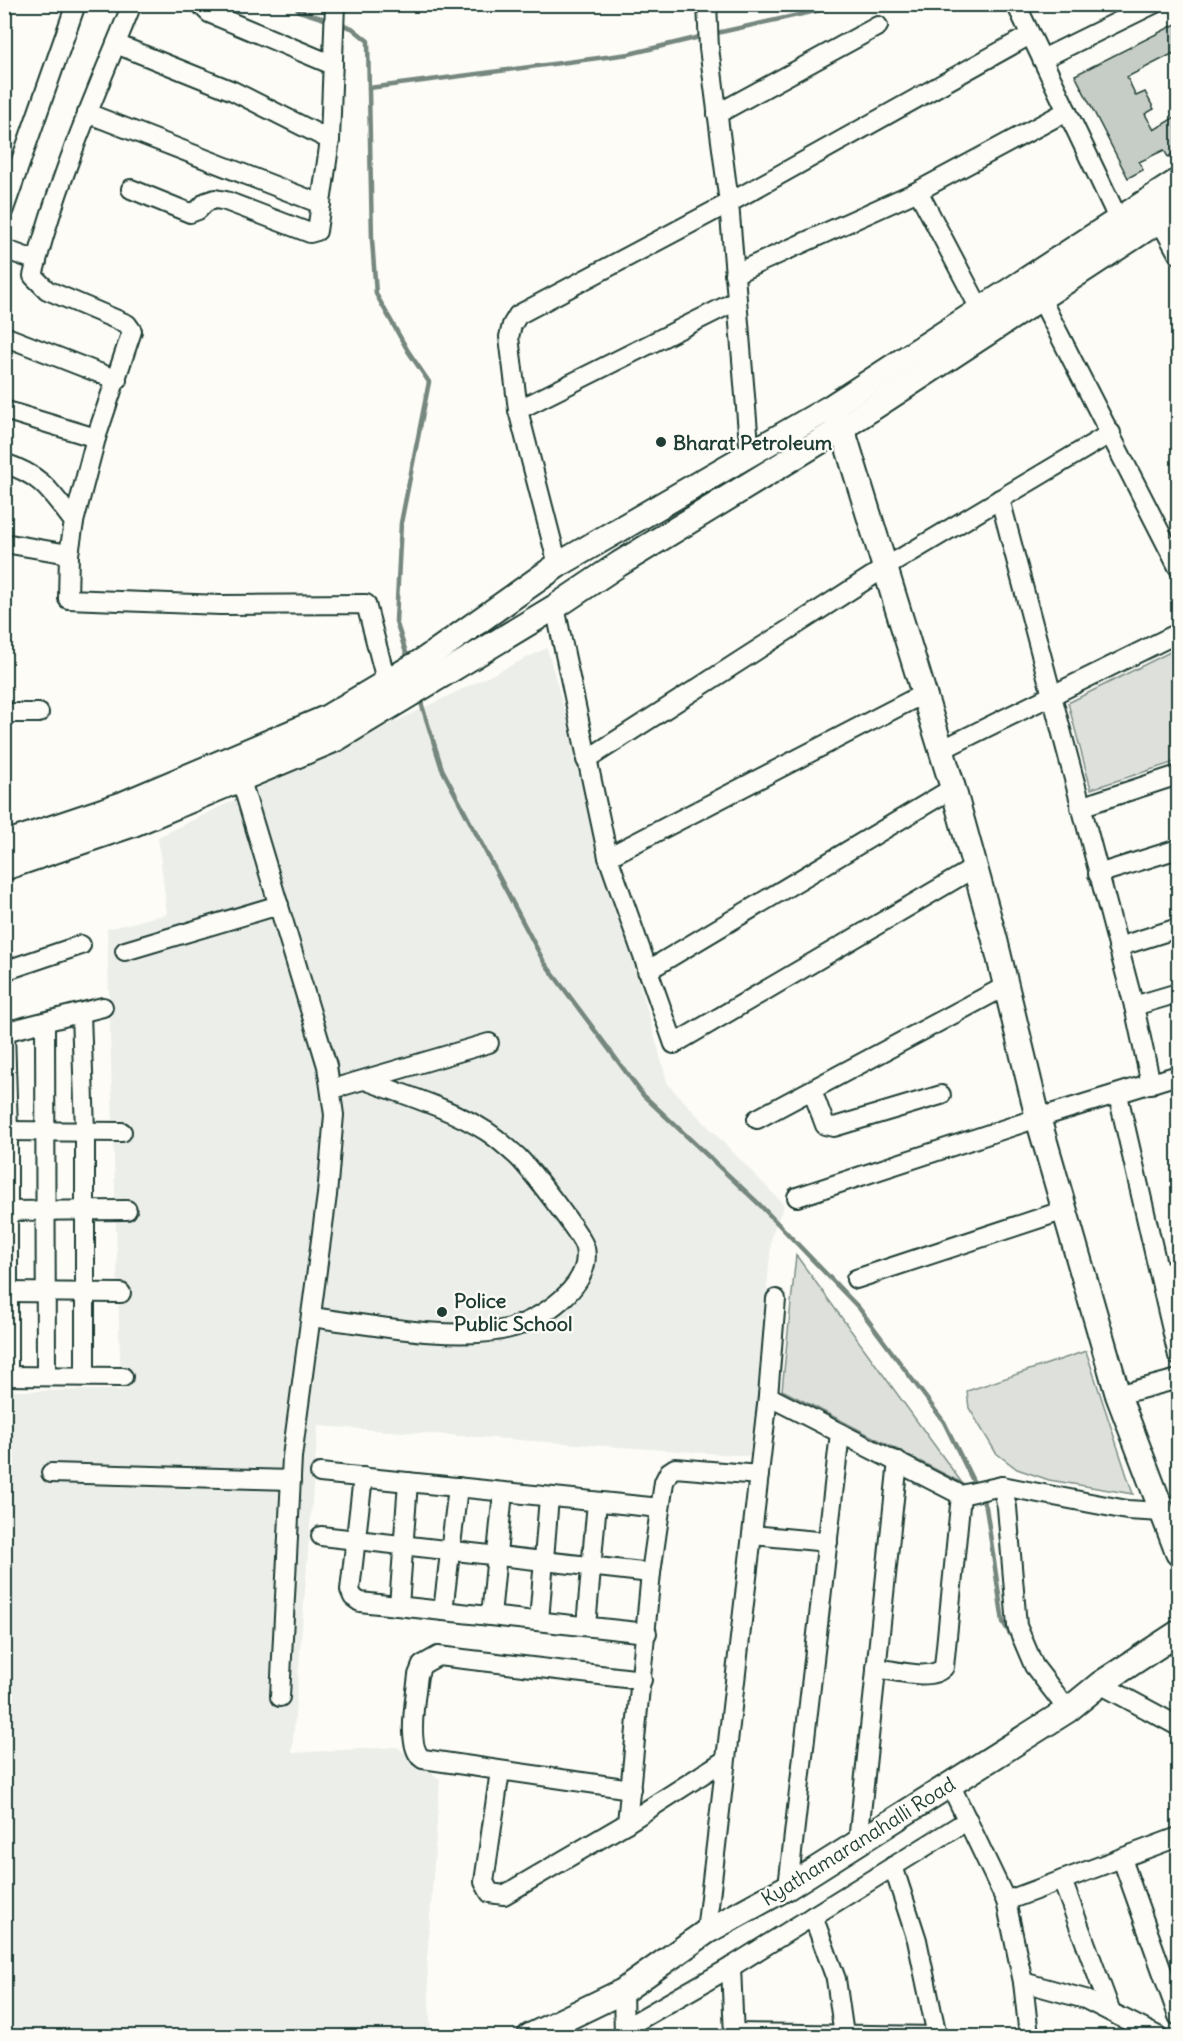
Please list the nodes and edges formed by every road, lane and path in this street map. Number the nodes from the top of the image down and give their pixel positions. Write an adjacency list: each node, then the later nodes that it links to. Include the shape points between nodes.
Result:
1 (76, 4): 22 (street)
2 (132, 4): 10 (street)
3 (200, 4): 12 (street, via 209,13)
4 (335, 4): 12 (street)
5 (1016, 4): 9 (street)
6 (1154, 4): 11 (street)
7 (706, 8): 15 (street)
8 (878, 26): 15 (street)
9 (1030, 35): 11 (street); 20 (street)
10 (116, 44): 14 (street); 16 (street, via 233,91)
11 (1042, 59): 13 (street)
12 (333, 66): 16 (street)
13 (1066, 111): 19 (street); 24 (street)
14 (87, 113): 21 (street); 27 (street)
15 (717, 114): 20 (street)
16 (330, 140): 21 (street)
17 (1179, 181): 23 (main road)
18 (131, 189): 21 (street, via 190,213 206,202 226,201 310,233 319,228)
19 (918, 191): 28 (street); 31 (street)
20 (729, 203): 28 (street); 35 (street, via 518,315 512,325 509,354)
21 (321, 204)
22 (4, 208)
23 (1162, 210): 24 (main road); 26 (street)
24 (1124, 230): 29 (main road); 31 (main road)
25 (4, 249): 27 (street)
26 (1179, 254)
27 (37, 261): 33 (street, via 33,276 38,283 130,328 132,337)
28 (734, 274): 30 (street)
29 (1041, 299): 36 (main road); 37 (street)
30 (736, 301): 35 (street); 39 (street)
31 (980, 309): 36 (main road)
32 (4, 336): 33 (street)
33 (117, 380): 38 (street)
34 (4, 410): 38 (street)
35 (518, 410): 45 (street)
36 (836, 417): 39 (main road); 46 (main road); 48 (main road)
37 (1110, 434): 41 (street); 47 (street)
38 (96, 438): 42 (street)
39 (750, 456): 45 (main road)
40 (4, 463): 42 (street, via 30,472)
41 (1000, 499): 46 (street); 53 (street)
42 (74, 522): 44 (street)
43 (4, 543): 44 (street)
44 (69, 554): 51 (street, via 68,599 366,604)
45 (558, 565): 50 (main road)
46 (886, 567): 52 (main road); 57 (street)
47 (1179, 567)
48 (555, 607): 50 (main road); 57 (street)
49 (1179, 633): 53 (street)
50 (433, 668): 51 (main road)
51 (393, 693): 58 (main road, via 326,718)
52 (923, 694): 56 (main road); 64 (street)
53 (1051, 696): 56 (street); 61 (street)
54 (4, 713): 55 (street)
55 (39, 713)
56 (941, 750): 60 (main road)
57 (586, 760): 64 (street)
58 (238, 769): 62 (main road); 65 (main road, via 131,825); 68 (street)
59 (1179, 775): 61 (street)
60 (953, 788): 66 (main road); 74 (street)
61 (1080, 807): 67 (street)
62 (4, 844)
63 (1179, 849): 67 (street)
64 (608, 857): 74 (street)
65 (4, 868)
66 (974, 868): 74 (street, via 674,1044); 75 (main road)
67 (1098, 874): 71 (street)
68 (279, 905): 72 (street); 86 (street)
69 (1179, 928): 71 (street)
70 (81, 945): 73 (street)
71 (1118, 947): 77 (street)
72 (125, 951)
73 (4, 971)
74 (647, 971)
75 (1006, 986): 87 (street); 90 (main road)
76 (1179, 993): 77 (street)
77 (1134, 1006): 85 (street)
78 (103, 1008): 79 (street)
79 (81, 1013): 80 (street); 94 (street)
80 (45, 1022): 81 (street); 93 (street)
81 (5, 1032): 92 (street)
82 (489, 1043): 84 (street)
83 (1179, 1076): 85 (street)
84 (364, 1080): 86 (street); 110 (street, via 486,1131 518,1158 582,1241 585,1260 568,1292 554,1307 509,1329 434,1332)
85 (1151, 1084): 89 (street)
86 (332, 1089): 110 (street, via 334,1115 327,1195)
87 (812, 1090): 88 (street, via 825,1125 834,1127); 91 (street)
88 (941, 1095)
89 (1118, 1095): 90 (street); 103 (street)
90 (1038, 1118): 96 (street); 97 (main road)
91 (757, 1119)
92 (6, 1131): 93 (street); 101 (street)
93 (47, 1131): 94 (street); 98 (street)
94 (86, 1131): 95 (street); 99 (street)
95 (123, 1132)
96 (797, 1197)
97 (1065, 1209): 104 (street); 117 (main road)
98 (47, 1210): 99 (street); 101 (street); 106 (street)
99 (85, 1210): 100 (street); 107 (street)
100 (127, 1210)
101 (6, 1211): 105 (street)
102 (1179, 1269): 103 (street)
103 (1160, 1274): 111 (street)
104 (856, 1279)
105 (6, 1292): 106 (street); 112 (street)
106 (47, 1292): 107 (street); 113 (street)
107 (85, 1292): 108 (street); 114 (street)
108 (121, 1293)
109 (776, 1299): 118 (street)
110 (311, 1317): 125 (street)
111 (1179, 1356)
112 (6, 1376): 113 (street)
113 (46, 1376): 114 (street)
114 (85, 1376): 115 (street)
115 (123, 1377)
116 (1179, 1379): 117 (street)
117 (1118, 1395): 134 (main road)
118 (768, 1396): 119 (street); 123 (street)
119 (840, 1432): 120 (street); 138 (street)
120 (898, 1461): 130 (street); 153 (street)
121 (51, 1473): 125 (street)
122 (320, 1473): 124 (street)
123 (759, 1475): 133 (street, via 675,1468 664,1482); 135 (street)
124 (363, 1477): 126 (street); 137 (street)
125 (291, 1480): 156 (street)
126 (408, 1482): 128 (street); 139 (street)
127 (1002, 1486): 130 (street); 134 (street); 157 (street, via 1017,1626 1034,1666)
128 (458, 1487): 129 (street); 140 (street)
129 (503, 1492): 131 (street); 142 (street)
130 (972, 1492): 153 (street, via 944,1667 928,1674)
131 (549, 1497): 132 (street); 143 (street)
132 (597, 1502): 133 (street); 144 (street)
133 (660, 1508): 145 (street)
134 (1162, 1512): 141 (main road)
135 (752, 1535): 138 (street); 159 (street)
136 (321, 1536): 137 (street)
137 (356, 1540): 139 (street); 146 (street, via 350,1590 353,1597 360,1602)
138 (828, 1542): 170 (street)
139 (403, 1545): 140 (street); 146 (street)
140 (450, 1551): 142 (street); 147 (street)
141 (1179, 1553)
142 (496, 1556): 143 (street); 148 (street)
143 (544, 1561): 144 (street); 149 (street)
144 (592, 1566): 145 (street); 150 (street)
145 (651, 1573): 151 (street)
146 (399, 1606): 147 (street)
147 (443, 1611): 148 (street)
148 (491, 1616): 149 (street)
149 (540, 1621): 150 (street)
150 (586, 1626): 151 (street)
151 (647, 1633): 154 (street)
152 (1179, 1633): 155 (main road, Kyathamaranahalli Road)
153 (876, 1668): 166 (street)
154 (642, 1680): 160 (street, via 438,1656 428,1660 418,1675 412,1742 417,1755); 162 (street)
155 (1100, 1684): 157 (main road, Kyathamaranahalli Road); 158 (street)
156 (280, 1696)
157 (1068, 1710): 161 (main road, Kyathamaranahalli Road)
158 (1179, 1726)
159 (725, 1760): 164 (street); 173 (street)
160 (500, 1771): 162 (street); 164 (street, via 484,1882 490,1893 504,1895)
161 (950, 1784): 163 (street); 166 (main road, Kyathamaranahalli Road)
162 (631, 1789): 164 (street)
163 (968, 1820): 168 (street); 171 (street)
164 (627, 1823)
165 (1179, 1837): 167 (street)
166 (858, 1842): 170 (main road, Kyathamaranahalli Road)
167 (1122, 1858): 169 (street); 178 (street)
168 (893, 1866): 172 (street); 182 (street, via 917,1940)
169 (1062, 1880): 171 (street); 177 (street)
170 (789, 1887): 173 (main road, Kyathamaranahalli Road)
171 (1006, 1901): 175 (street)
172 (813, 1916): 174 (street); 181 (street, via 836,1979)
173 (706, 1932): 176 (main road, Kyathamaranahalli Road)
174 (731, 1968): 179 (street); 180 (street)
175 (1023, 1982): 177 (street, via 1085,1999); 184 (street)
176 (623, 1991): 179 (street); 183 (main road, Kyathamaranahalli Road)
177 (1111, 2012): 185 (street)
178 (1179, 2016)
179 (625, 2032)
180 (734, 2035): 181 (street)
181 (844, 2035): 182 (street)
182 (938, 2036)
183 (530, 2037)
184 (1029, 2037)
185 (1158, 2037)

